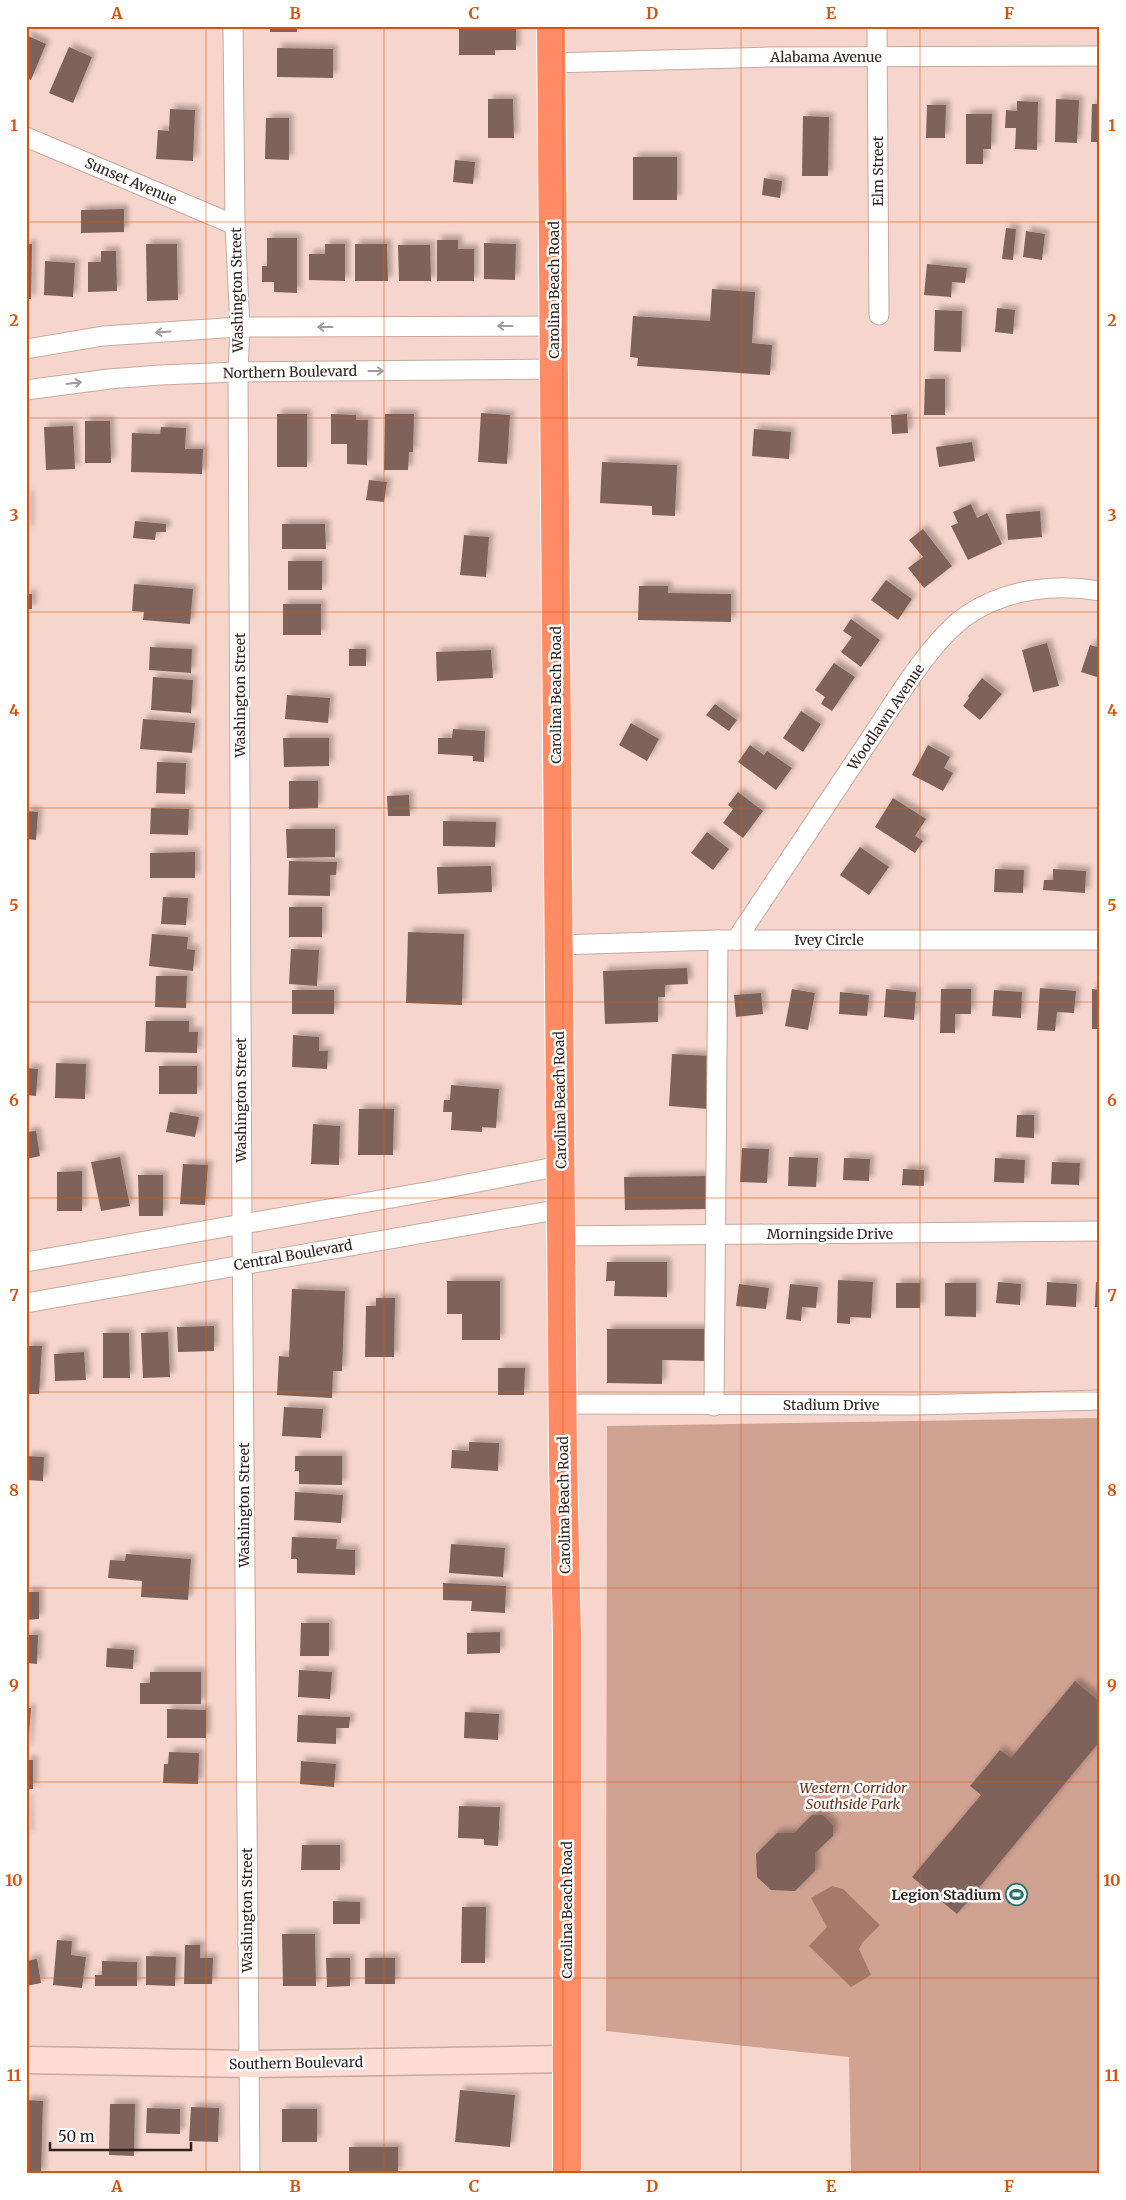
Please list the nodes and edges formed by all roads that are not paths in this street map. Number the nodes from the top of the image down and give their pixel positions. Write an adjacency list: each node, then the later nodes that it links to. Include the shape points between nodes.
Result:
1 (233, 26): 8 (street, Washington Street)
2 (551, 26): 6 (highway, Carolina Beach Road)
3 (878, 26): 5 (street, Elm Street)
4 (1100, 56): 5 (street, Alabama Avenue)
5 (878, 57): 6 (street, Alabama Avenue); 9 (street, Elm Street)
6 (551, 63): 10 (highway, Carolina Beach Road)
7 (26, 137): 8 (street, Sunset Avenue)
8 (236, 226): 11 (street, Washington Street)
9 (879, 315)
10 (554, 326): 11 (street, one-way to 11); 13 (highway, Carolina Beach Road)
11 (240, 327): 12 (street, one-way to 12, via 103,336); 14 (street, Washington Street)
12 (26, 348)
13 (554, 369): 14 (street, Northern Boulevard, one-way to 13); 19 (highway, Carolina Beach Road)
14 (238, 372): 15 (street, Northern Boulevard, one-way to 14, via 126,378); 22 (street, Washington Street)
15 (26, 390)
16 (1100, 591): 17 (street, Woodlawn Avenue, via 1049,588 1016,594 986,604 954,626 907,684)
17 (727, 940): 18 (street, Ivey Circle); 19 (street, Ivey Circle); 24 (street)
18 (1100, 940)
19 (558, 945): 20 (highway, Carolina Beach Road)
20 (560, 1166): 21 (highway, Carolina Beach Road); 22 (street)
21 (561, 1209): 25 (highway, Carolina Beach Road); 27 (street, Central Boulevard)
22 (242, 1224): 26 (street); 27 (street, Washington Street)
23 (1100, 1231): 24 (street, Morningside Drive)
24 (715, 1234): 25 (street, Morningside Drive); 31 (street)
25 (561, 1236): 30 (highway, Carolina Beach Road)
26 (26, 1262)
27 (242, 1265): 28 (street, Central Boulevard); 34 (street, Washington Street)
28 (26, 1303)
29 (1100, 1400): 31 (street, Stadium Drive)
30 (562, 1404): 31 (street, Stadium Drive); 32 (highway, Carolina Beach Road, via 567,1634)
31 (714, 1406)
32 (566, 2059): 34 (street, Southern Boulevard); 36 (highway, Carolina Beach Road)
33 (26, 2060): 34 (street, Southern Boulevard)
34 (248, 2064): 35 (street, Washington Street)
35 (250, 2174)
36 (568, 2174)

